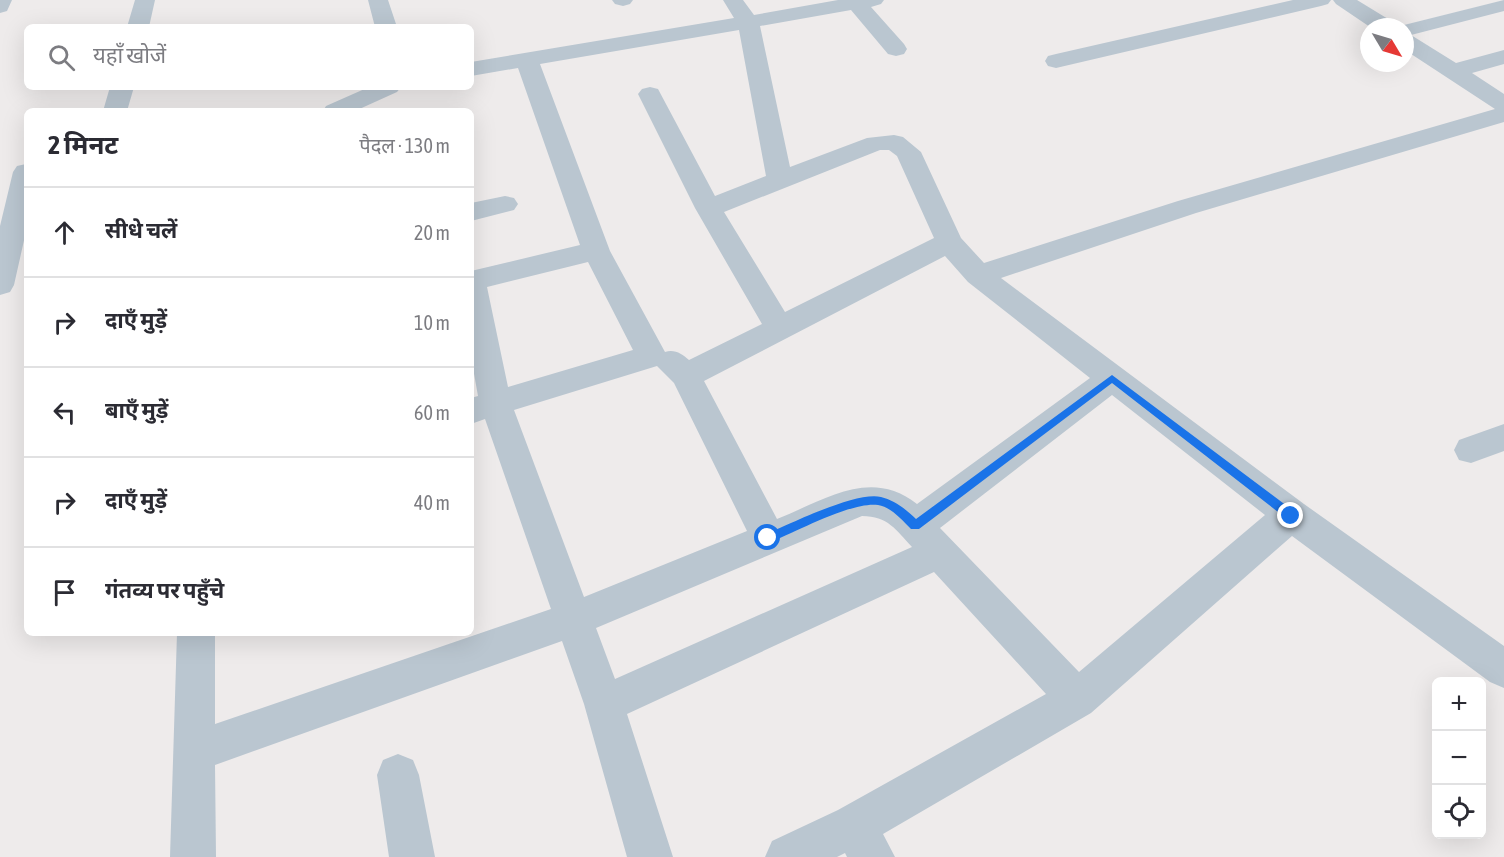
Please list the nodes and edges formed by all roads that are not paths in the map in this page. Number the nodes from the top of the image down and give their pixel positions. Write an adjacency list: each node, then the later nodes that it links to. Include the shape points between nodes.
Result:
1 (2, 0): 9 (street)
2 (145, 0): 12 (street)
3 (378, 0): 13 (street)
4 (734, 0): 11 (street)
5 (1321, 0): 19 (street)
6 (1343, 0): 10 (street)
7 (861, 1): 11 (street); 16 (street)
8 (1504, 6): 14 (street)
9 (0, 7)
10 (1371, 18)
11 (748, 22): 18 (street); 30 (street)
12 (139, 24)
13 (385, 24)
14 (1414, 28)
15 (1414, 46): 21 (street)
16 (896, 50)
17 (1504, 57): 21 (street)
18 (527, 61): 20 (street); 35 (street)
19 (1056, 61)
20 (474, 69)
21 (1453, 71): 25 (street)
22 (121, 90): 26 (street)
23 (650, 94): 32 (street)
24 (381, 97): 27 (street)
25 (1504, 104)
26 (117, 108)
27 (345, 108)
28 (1504, 114): 36 (street, via 1209,200)
29 (18, 174): 38 (street)
30 (780, 180): 32 (street); 34 (street, via 876,143 894,142 908,152)
31 (505, 204): 33 (street)
32 (708, 208): 40 (street)
33 (474, 211)
34 (949, 242): 36 (street); 40 (street)
35 (596, 251): 37 (street); 41 (street)
36 (978, 275): 43 (street)
37 (474, 280)
38 (0, 285)
39 (474, 310): 44 (street)
40 (780, 329): 42 (street)
41 (651, 356): 42 (street, via 669,361); 44 (street)
42 (686, 376): 48 (street)
43 (1112, 378): 47 (street); 49 (street)
44 (484, 407): 50 (street)
45 (1504, 437): 46 (street)
46 (1471, 450)
47 (1291, 516): 52 (street); 53 (street)
48 (768, 538): 49 (street, via 860,501 881,501 903,513); 50 (street)
49 (927, 539): 53 (street); 54 (street)
50 (574, 619): 54 (street); 55 (street)
51 (196, 636): 55 (street)
52 (1504, 669)
53 (1077, 699): 57 (street)
54 (604, 704): 60 (street)
55 (194, 752): 58 (street)
56 (398, 775): 59 (street)
57 (863, 842): 61 (street)
58 (193, 857)
59 (412, 857)
60 (650, 857)
61 (788, 857)

